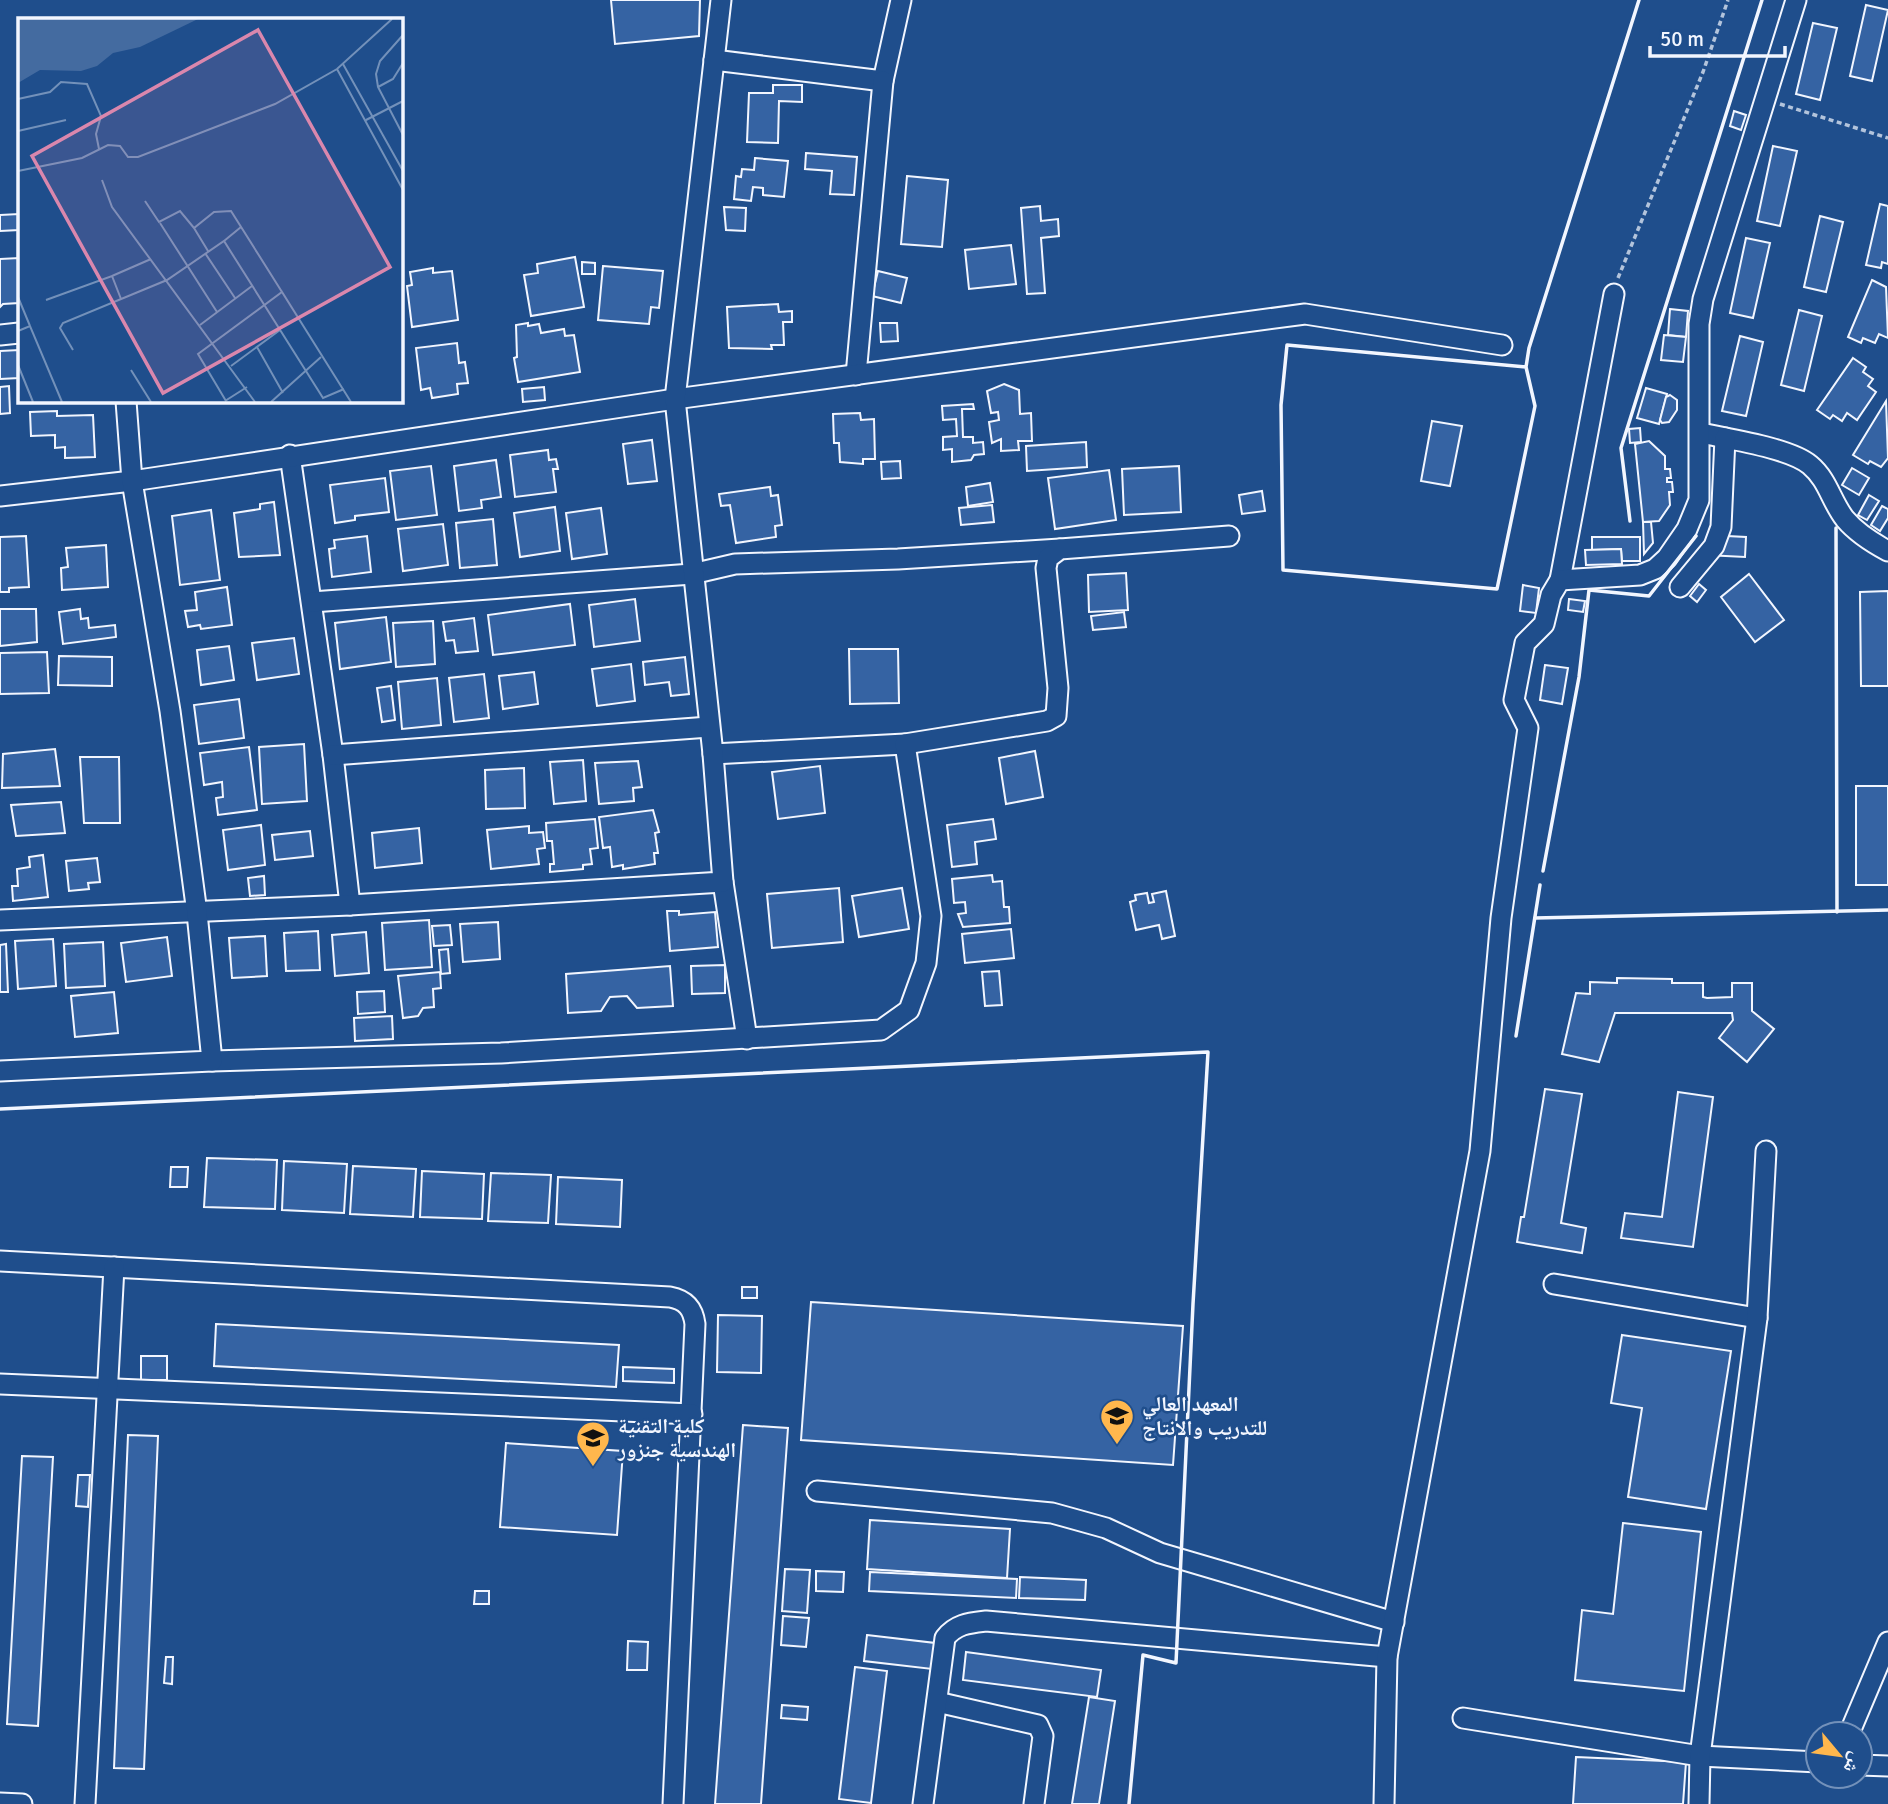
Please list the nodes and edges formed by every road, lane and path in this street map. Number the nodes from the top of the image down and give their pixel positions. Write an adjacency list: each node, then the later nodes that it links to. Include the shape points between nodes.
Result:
1 (721, 0): 5 (street)
2 (901, 0): 6 (street)
3 (1728, 0): 9 (path)
4 (1796, 0): 7 (street)
5 (714, 60): 6 (street); 14 (street)
6 (883, 80): 13 (street)
7 (1764, 99): 8 (path); 16 (street, via 1703,299 1699,324)
8 (1888, 138)
9 (1614, 294): 25 (street)
10 (18, 333): 11 (street)
11 (0, 335)
12 (1502, 345): 13 (street, via 1305,314)
13 (856, 375): 14 (street)
14 (676, 399): 18 (street); 24 (street)
15 (126, 402): 19 (street)
16 (1701, 433): 17 (street); 25 (street, via 1699,500 1687,529 1667,558 1640,575)
17 (1724, 438): 23 (street, via 1808,462 1825,480 1845,519); 26 (street, via 1721,527 1714,546)
18 (290, 455): 19 (street); 27 (street)
19 (132, 481): 20 (street); 34 (street)
20 (0, 496)
21 (1229, 536): 22 (street)
22 (1060, 549): 24 (street, via 735,564); 29 (street, via 1048,558 1046,568 1058,688 1056,716)
23 (1888, 551)
24 (692, 574): 27 (street); 28 (street)
25 (1560, 580): 48 (street, via 1544,625 1525,643 1514,700 1528,728 1501,918 1480,1151)
26 (1680, 587)
27 (312, 602): 31 (street)
28 (709, 727): 30 (street); 31 (street)
29 (905, 744): 30 (street); 36 (street, via 931,916 926,963 909,1010 881,1030)
30 (713, 754): 32 (street)
31 (333, 755): 33 (street)
32 (723, 882): 33 (street); 36 (street)
33 (350, 905): 34 (street)
34 (197, 913): 35 (street); 37 (street)
35 (0, 920)
36 (747, 1039): 37 (street, via 501,1053)
37 (212, 1061): 38 (street)
38 (0, 1071)
39 (1766, 1151): 43 (street)
40 (0, 1261): 41 (street)
41 (114, 1268): 45 (street); 46 (street, via 678,1298 691,1308 695,1324)
42 (1554, 1284): 43 (street)
43 (1757, 1318): 54 (street)
44 (0, 1384): 45 (street)
45 (108, 1389): 46 (street); 58 (street)
46 (692, 1414): 59 (street)
47 (817, 1491): 48 (street, via 1052,1513 1106,1528 1160,1553)
48 (1394, 1622): 50 (street)
49 (1888, 1642): 53 (street)
50 (1387, 1657): 51 (street, via 986,1621 965,1624 945,1638); 62 (street)
51 (937, 1702): 60 (street); 61 (street, via 1038,1725 1043,1736)
52 (1463, 1718): 54 (street)
53 (1855, 1720)
54 (1700, 1756): 55 (street); 63 (street)
55 (1804, 1761)
56 (0, 1803): 57 (street)
57 (22, 1804)
58 (85, 1804)
59 (673, 1804)
60 (923, 1804)
61 (1034, 1804)
62 (1384, 1804)
63 (1699, 1804)

